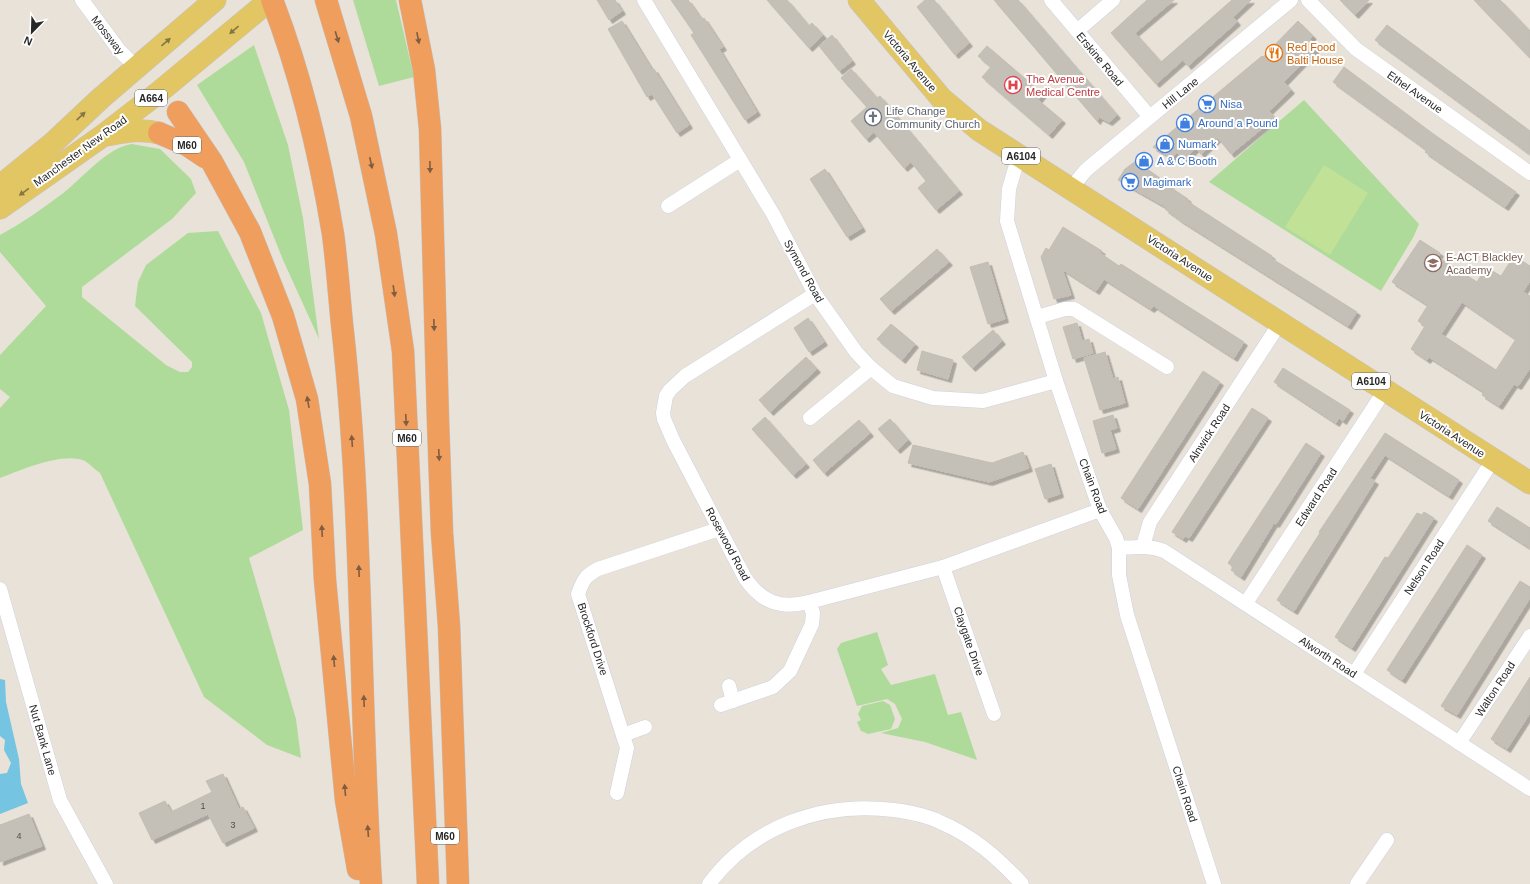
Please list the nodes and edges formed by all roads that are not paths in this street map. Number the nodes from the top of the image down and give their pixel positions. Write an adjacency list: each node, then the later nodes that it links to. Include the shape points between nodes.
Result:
1 (82, 0): 14 (street, Mossway, via 119,50)
2 (227, 0): 12 (main road, Manchester New Road)
3 (271, 0): 15 (main road, Manchester New Road / A664, one-way to 15); 60 (highway, one-way to 3, via 349,380 333,236 315,143 281,24)
4 (326, 0): 61 (highway, M60, one-way to 61, via 361,116 386,234 403,351)
5 (410, 0): 41 (highway, M60, one-way to 41, via 424,70 430,129 434,332)
6 (644, 0): 22 (street, Symond Road)
7 (859, 0): 21 (main road, Victoria Avenue / A6104, via 941,98 979,130)
8 (1051, 0): 13 (street, Erskine Road)
9 (1113, 0): 13 (street)
10 (1291, 0): 17 (street, Hill Lane)
11 (1308, 0): 24 (street, Ethel Avenue, via 1356,49)
12 (211, 4): 14 (main road, Manchester New Road / A664, one-way to 12)
13 (1077, 31): 17 (street, Erskine Road)
14 (136, 68): 15 (main road); 20 (main road, Manchester New Road / A664, one-way to 14)
15 (158, 93): 16 (main road); 19 (main road, Manchester New Road / A664)
16 (178, 112): 23 (highway, M60)
17 (1150, 117): 26 (street, Hill Lane, via 1086,170)
18 (159, 133): 19 (main road, via 136,130); 23 (highway, M60, via 187,145)
19 (101, 136): 20 (main road); 28 (main road, Manchester New Road / A664, one-way to 28)
20 (53, 143): 25 (main road, Manchester New Road / A664)
21 (1019, 155): 26 (main road, Victoria Avenue / A6104); 30 (street, Chain Road, via 1009,189 1007,222)
22 (740, 160): 27 (street); 29 (street, Symond Road, via 773,214)
23 (212, 162): 59 (highway, M60, one-way to 23, via 346,800 325,580 320,484 307,398 283,316 250,232)
24 (1530, 173)
25 (0, 186)
26 (1071, 188): 31 (main road, Victoria Avenue / A6104)
27 (668, 206)
28 (0, 208)
29 (815, 294): 33 (street, Symond Road, via 856,352); 40 (street, Rosewood Road, via 684,376 666,396 663,406 664,419)
30 (1037, 317): 32 (street, via 1074,309); 34 (street, Chain Road)
31 (1280, 323): 35 (main road, Victoria Avenue / A6104); 42 (street, Alnwick Road, via 1150,522)
32 (1168, 366)
33 (871, 368): 34 (street, Symond Road, via 893,386 933,398 983,401); 36 (street)
34 (1056, 381): 39 (street, Chain Road)
35 (1385, 390): 37 (main road, Victoria Avenue / A6104); 47 (street, Edward Road)
36 (810, 418)
37 (1493, 460): 38 (main road, Victoria Avenue / A6104); 49 (street, Nelson Road)
38 (1530, 483)
39 (1100, 510): 43 (street, Chain Road, via 1116,538); 44 (street, Rosewood Road)
40 (719, 529): 46 (street, Rosewood Road, via 745,578 761,596 770,601 794,606); 53 (street, Brockford Drive, via 598,569 587,575 582,585 578,594)
41 (442, 533): 62 (highway, M60, via 443,789); 63 (highway, M60, via 449,626)
42 (1143, 546): 43 (street, Alworth Road); 47 (street, Alworth Road, via 1164,552)
43 (1118, 548): 66 (street, Chain Road, via 1119,575 1127,615)
44 (943, 567): 46 (street, Rosewood Road); 51 (street, Claygate Drive)
45 (0, 588): 58 (street, Nut Bank Lane, via 60,800)
46 (809, 602): 50 (street, via 813,613 812,624 790,671 773,687 727,703)
47 (1246, 603): 49 (street, Alworth Road)
48 (1530, 636): 54 (street, Walton Road)
49 (1354, 674): 54 (street, Alworth Road)
50 (729, 686)
51 (994, 714)
52 (644, 727): 53 (street)
53 (623, 735): 56 (street, Brockford Drive, via 627,748)
54 (1460, 743): 55 (street, Alworth Road)
55 (1530, 789)
56 (617, 793)
57 (1387, 840): 67 (street)
58 (106, 884)
59 (361, 884)
60 (371, 884)
61 (428, 884)
62 (447, 884)
63 (458, 884)
64 (709, 884): 65 (street, via 720,869 740,852 783,825 821,812 853,807 907,812 939,821 958,830 992,853)
65 (1022, 884)
66 (1214, 884)
67 (1357, 884)

